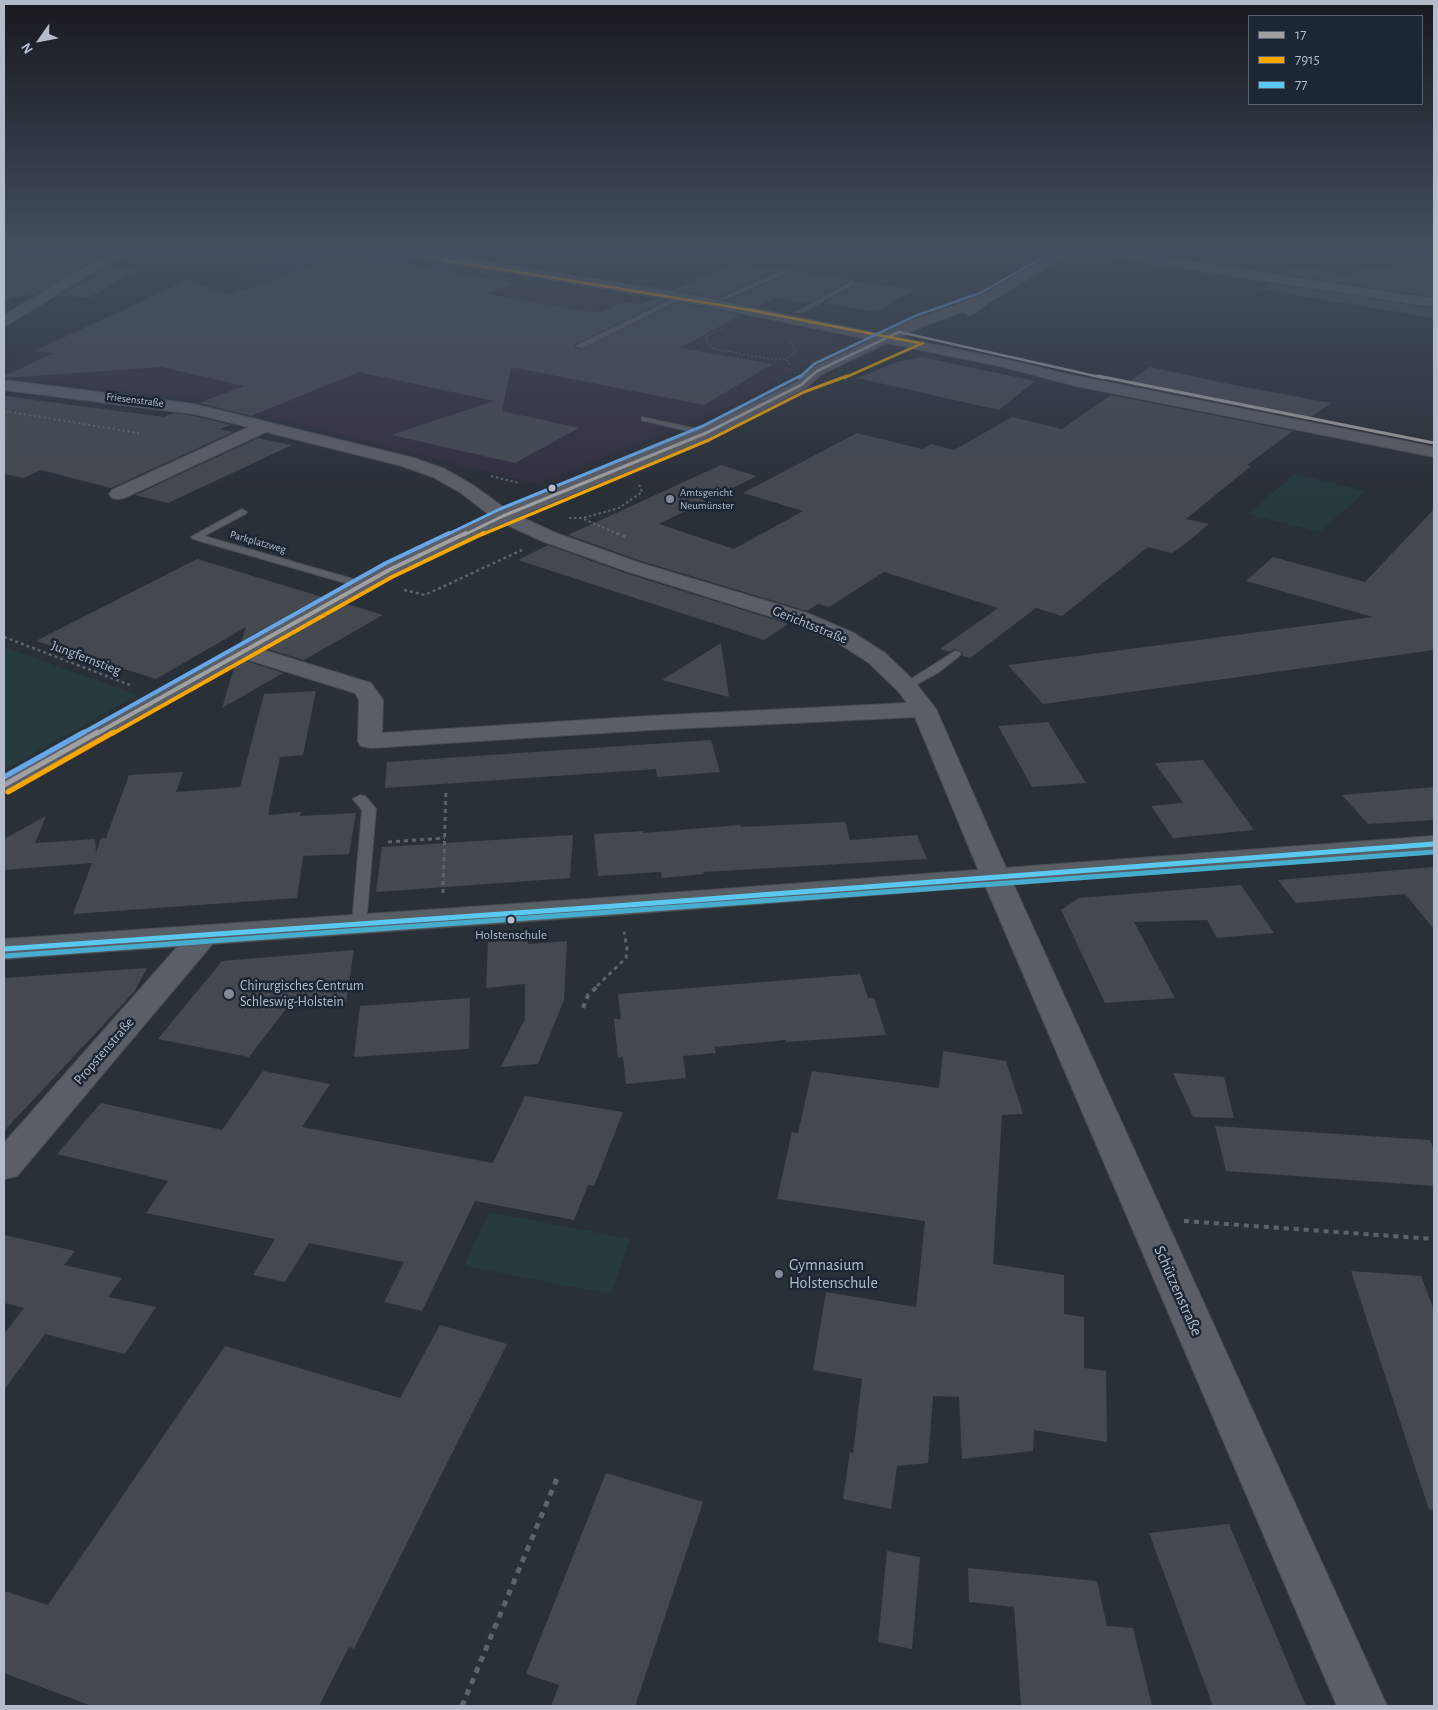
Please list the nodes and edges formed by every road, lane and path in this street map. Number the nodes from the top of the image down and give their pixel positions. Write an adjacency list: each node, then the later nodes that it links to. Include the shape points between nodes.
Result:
1 (607, 333): 10 (lane)
2 (713, 333): 11 (path, via 705,337 710,346 770,359)
3 (853, 333): 9 (main road)
4 (883, 333): 8 (main road)
5 (908, 333): 8 (street)
6 (926, 333): 7 (street)
7 (920, 336): 8 (street); 19 (main road, via 1056,368)
8 (900, 337): 9 (main road); 13 (street, via 831,375); 20 (main road, via 1085,382)
9 (883, 339): 13 (street, via 817,371)
10 (580, 346)
11 (786, 359)
12 (4, 385): 16 (street, Friesenstraße, via 164,403)
13 (801, 385): 18 (street)
14 (4, 411): 17 (path)
15 (645, 419): 18 (lane)
16 (265, 426): 22 (street); 24 (street, Friesenstraße, via 408,462 439,473)
17 (139, 433)
18 (706, 433): 24 (street)
19 (1434, 443)
20 (1434, 452)
21 (634, 484): 25 (path, via 640,486 642,492 619,508 583,518)
22 (118, 494)
23 (242, 512): 27 (lane, Parkplatzweg, via 196,537)
24 (503, 516): 26 (street, Gerichtsstraße); 27 (street)
25 (563, 518)
26 (549, 537): 27 (path, via 425,596); 31 (street, Gerichtsstraße, via 633,567 800,618 846,638 877,658)
27 (365, 583): 29 (street)
28 (4, 637): 32 (path, Jungfernstieg)
29 (244, 651): 32 (street); 33 (street, via 364,688 371,700 370,741)
30 (955, 654): 31 (lane)
31 (906, 686): 33 (street, Gerichtsstraße)
32 (161, 697): 34 (street)
33 (924, 708): 40 (street, Gerichtsstraße)
34 (4, 785)
35 (446, 790): 37 (path)
36 (360, 799): 38 (lane, via 369,809)
37 (445, 838): 38 (path); 42 (path)
38 (367, 844): 43 (lane)
39 (1434, 844): 40 (main road)
40 (995, 876): 41 (main road); 48 (street, Schützenstraße)
41 (615, 906): 42 (main road); 46 (path, via 625,933 626,958 588,995)
42 (442, 918): 43 (main road)
43 (359, 924): 44 (main road)
44 (204, 935): 45 (main road); 47 (street, Propstenstraße)
45 (4, 949)
46 (583, 1008)
47 (4, 1166)
48 (1146, 1219): 49 (path); 52 (street, Schützenstraße)
49 (1434, 1239)
50 (558, 1476): 51 (path)
51 (462, 1706)
52 (1362, 1706)

